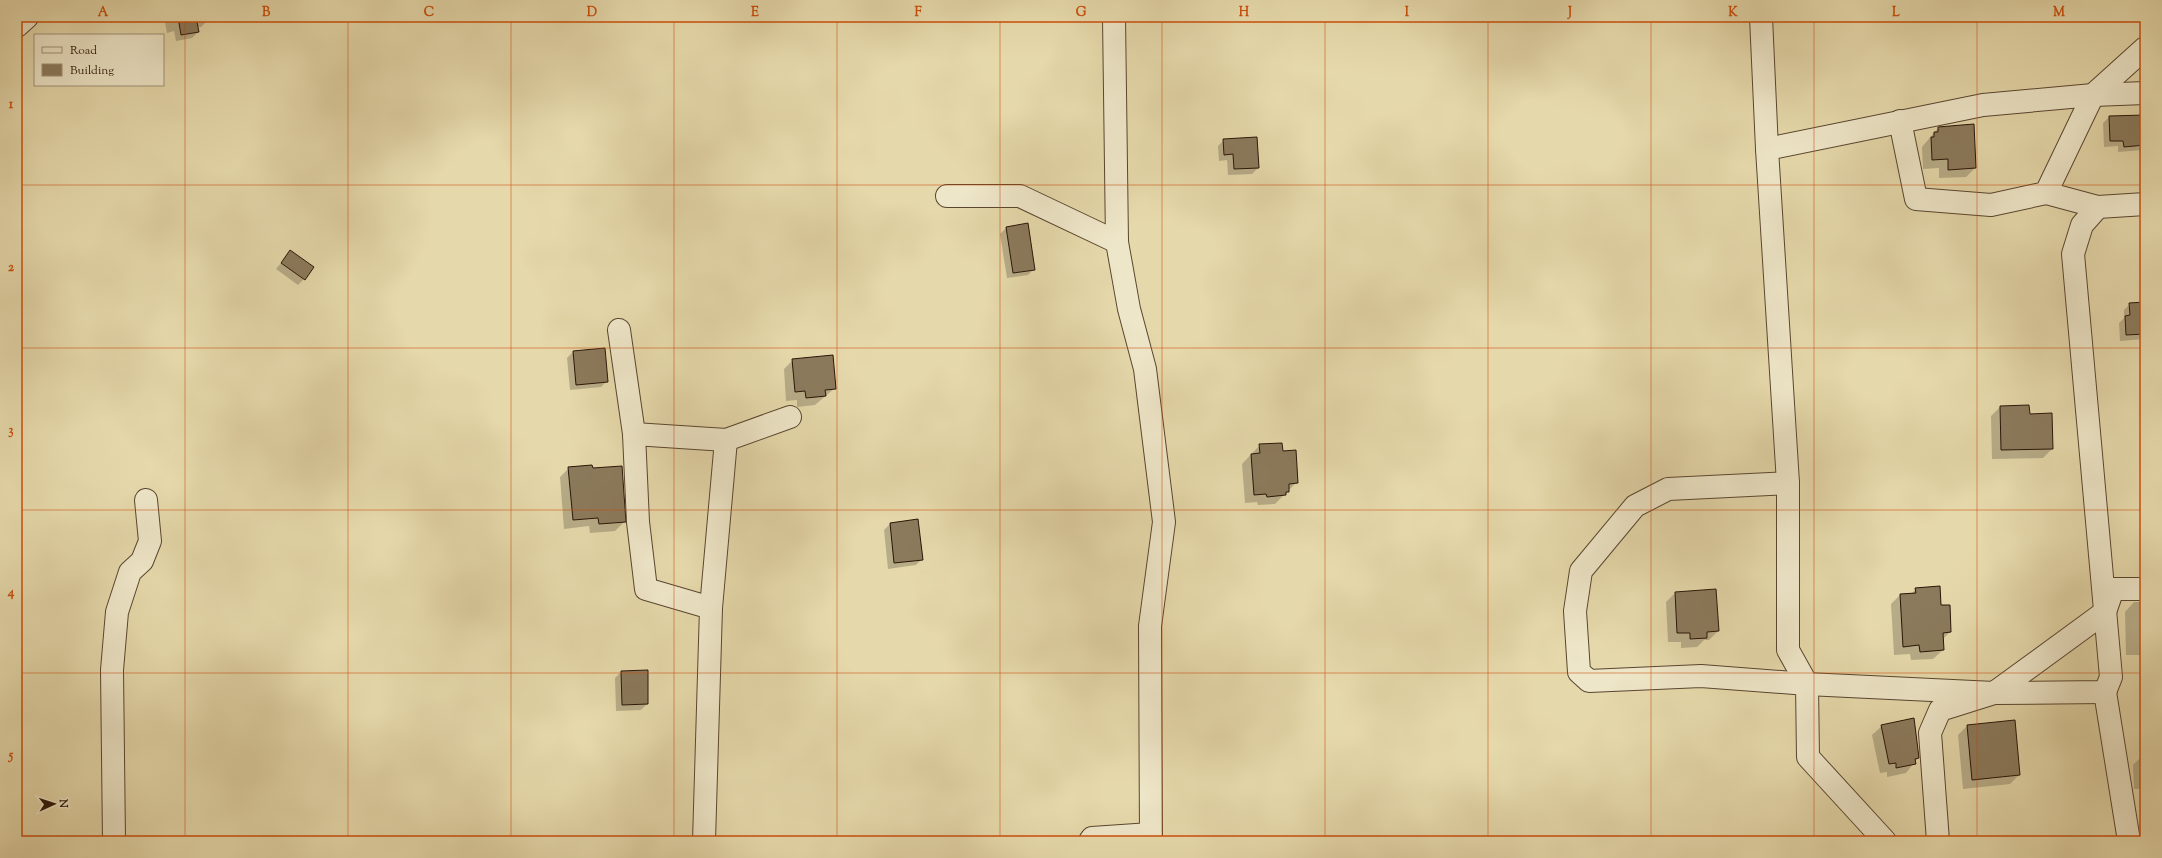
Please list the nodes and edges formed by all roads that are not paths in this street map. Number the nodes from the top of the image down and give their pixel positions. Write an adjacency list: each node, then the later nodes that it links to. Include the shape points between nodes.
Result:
1 (27, 17): 4 (street)
2 (1114, 17): 14 (street)
3 (1761, 17): 9 (street)
4 (17, 26)
5 (2145, 48): 7 (street)
6 (2145, 93): 7 (street)
7 (2093, 95): 8 (street, via 1983,105); 10 (street)
8 (1900, 121): 9 (street); 10 (street, via 1916,199 1991,205)
9 (1767, 149): 19 (street)
10 (2046, 193): 13 (street)
11 (947, 196): 14 (street, via 1020,196)
12 (2145, 204): 13 (street)
13 (2098, 207): 23 (street, via 2082,225 2073,254)
14 (1117, 242): 27 (street, via 1129,309 1145,369 1164,522 1150,626)
15 (619, 330): 17 (street)
16 (790, 417): 18 (street)
17 (634, 434): 18 (street); 22 (street, via 638,522 646,589)
18 (726, 440): 22 (street)
19 (1788, 482): 24 (street, via 1788,650); 24 (street, via 1668,490 1636,506 1581,571 1575,611 1579,672 1589,681 1701,676)
20 (146, 500): 28 (street, via 150,540 142,561 130,572 117,612 112,670)
21 (2145, 589): 23 (street, via 2113,589)
22 (711, 608): 29 (street)
23 (2105, 612): 25 (street, via 2111,677); 26 (street)
24 (1807, 684): 26 (street); 31 (street, via 1808,757)
25 (2105, 692): 26 (street); 33 (street)
26 (1994, 693): 32 (street, via 1940,710 1930,733)
27 (1151, 838): 30 (street, via 1092,838)
28 (114, 841)
29 (704, 841)
30 (1090, 841)
31 (1884, 841)
32 (1938, 841)
33 (2129, 841)

